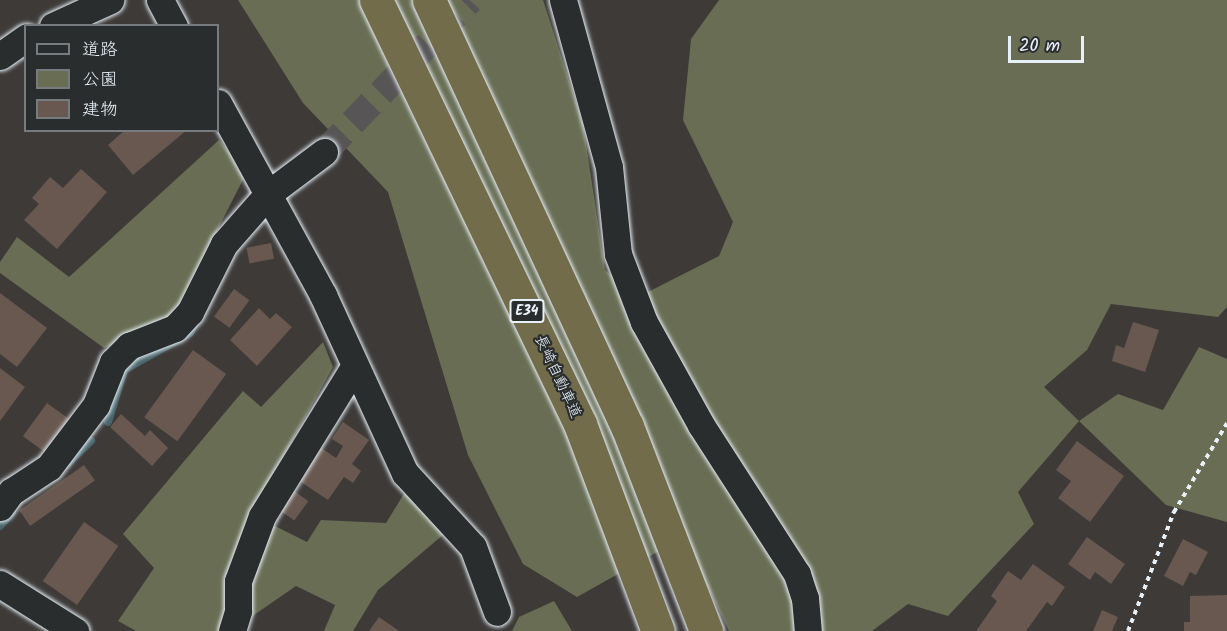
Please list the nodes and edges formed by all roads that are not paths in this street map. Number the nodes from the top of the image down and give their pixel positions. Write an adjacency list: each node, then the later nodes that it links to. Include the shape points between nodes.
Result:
1 (110, 0): 6 (street)
2 (160, 0): 7 (street)
3 (376, 0): 19 (highway, 長崎自動車道 / E34, via 580,424)
4 (429, 0): 20 (highway, E34, via 627,426)
5 (563, 0): 21 (street, via 609,167 618,254 644,321 701,425 797,574 805,598)
6 (58, 24)
7 (173, 24)
8 (24, 39): 9 (street)
9 (0, 56)
10 (219, 105): 12 (street)
11 (324, 152): 12 (street)
12 (268, 194): 13 (street, via 323,295); 14 (street, via 224,244 190,312 175,328 129,345 113,362 96,405 49,467 11,492)
13 (354, 367): 16 (street, via 405,473 473,548); 18 (street, via 262,516 238,581 238,611)
14 (0, 507)
15 (0, 584): 17 (street)
16 (497, 612)
17 (75, 631)
18 (232, 631)
19 (658, 631)
20 (706, 631)
21 (808, 631)

